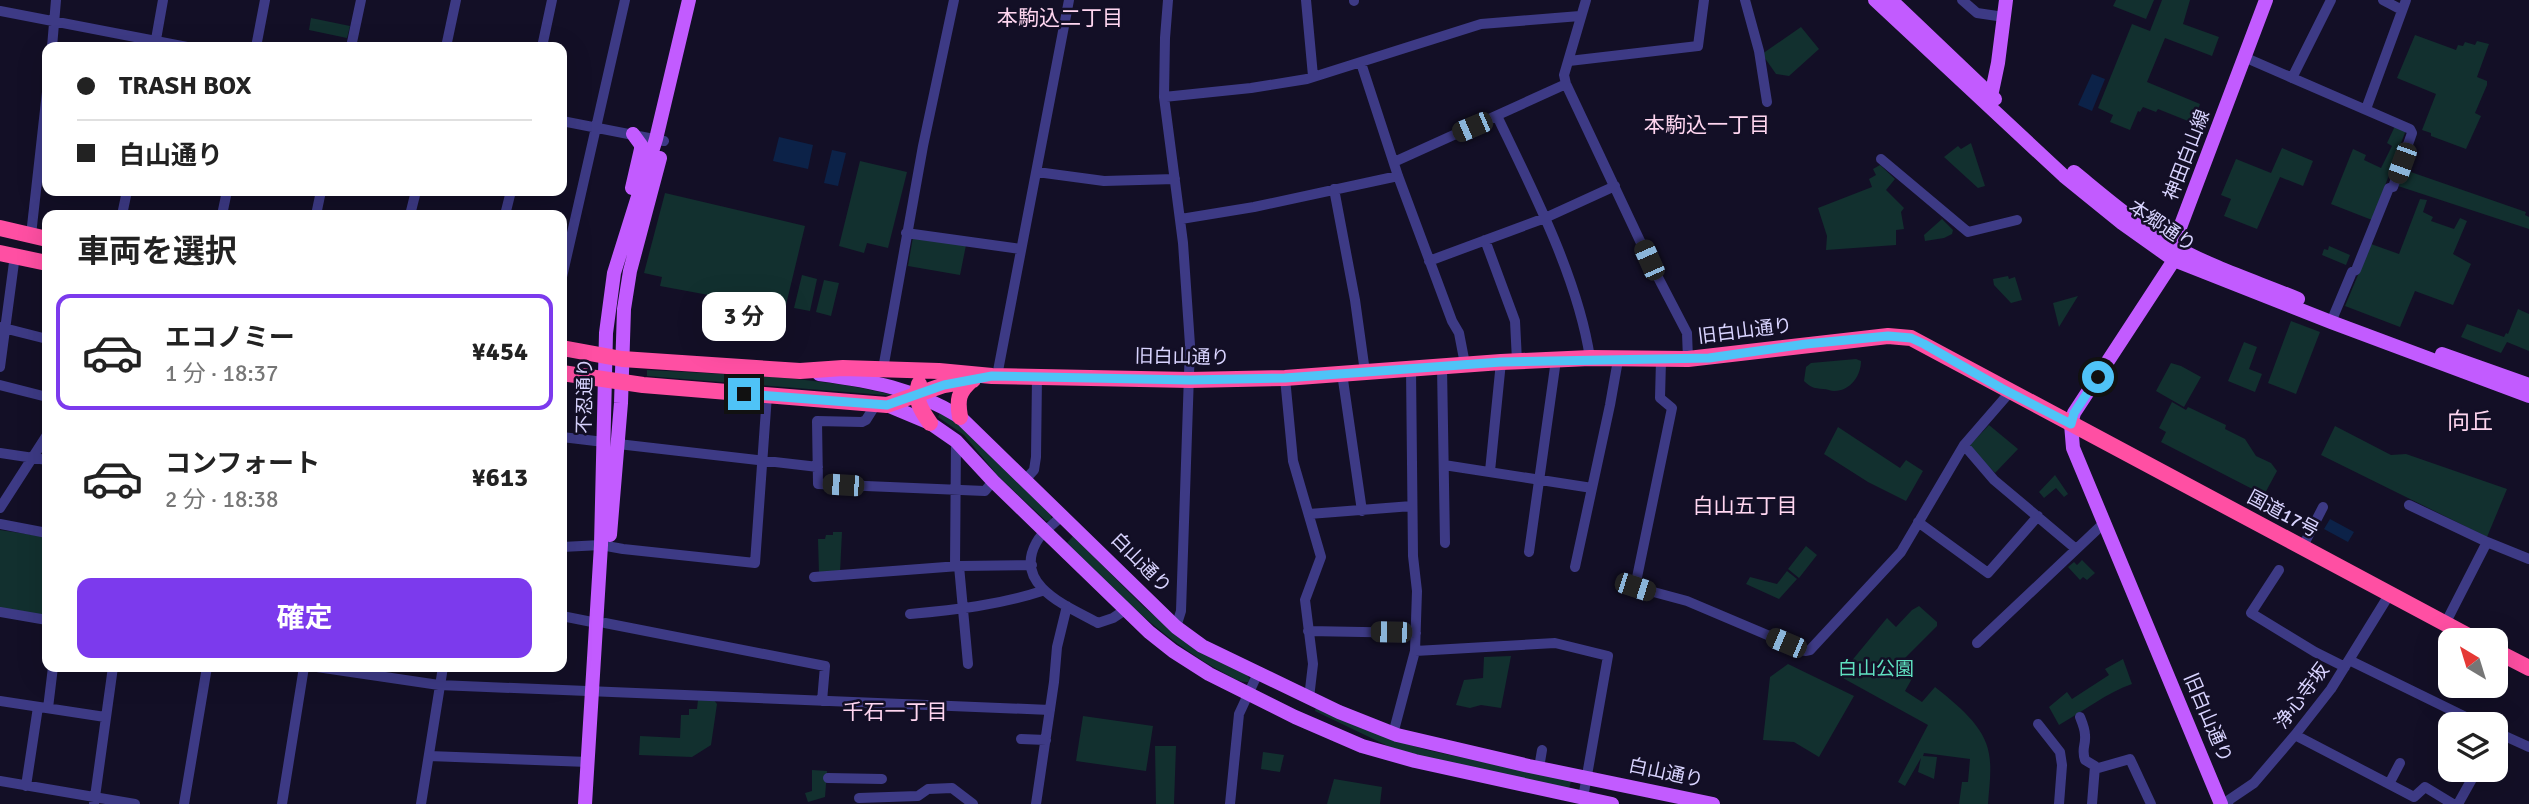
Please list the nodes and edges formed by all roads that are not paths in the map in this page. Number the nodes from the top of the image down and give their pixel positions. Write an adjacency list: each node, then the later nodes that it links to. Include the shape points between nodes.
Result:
1 (56, 0): 29 (street)
2 (163, 0): 32 (street)
3 (265, 0): 33 (street)
4 (361, 0): 34 (street)
5 (456, 0): 35 (street)
6 (552, 0): 36 (street)
7 (625, 0): 49 (street)
8 (689, 0): 51 (main road, 不忍通り)
9 (699, 0): 51 (main road, 不忍通り)
10 (954, 0): 64 (street)
11 (1069, 0): 54 (street)
12 (1168, 0): 43 (street)
13 (1306, 0): 40 (street)
14 (1586, 0): 27 (street)
15 (1704, 0): 38 (street, via 1698,46)
16 (1758, 0): 24 (street)
17 (1875, 0): 44 (main road, 本郷通り)
18 (1891, 0): 44 (main road, 本郷通り)
19 (1962, 0): 28 (street, via 1977,13)
20 (2006, 0): 28 (main road)
21 (2266, 0): 37 (main road, 神田白山線)
22 (2331, 0): 41 (street)
23 (2383, 0): 25 (street)
24 (1747, 5): 45 (street)
25 (2404, 5): 46 (street)
26 (0, 11): 29 (street)
27 (1580, 16): 38 (street); 39 (street, via 1481,24)
28 (2004, 16): 44 (main road)
29 (54, 21): 30 (street); 31 (street)
30 (52, 42)
31 (146, 42)
32 (155, 42)
33 (257, 42)
34 (352, 42)
35 (447, 42)
36 (543, 42)
37 (2244, 57): 41 (street); 68 (main road, 神田白山線)
38 (1569, 61): 42 (street)
39 (1361, 63): 40 (street); 53 (street)
40 (1313, 76): 43 (street)
41 (2292, 78): 46 (street)
42 (1566, 84): 47 (street); 58 (street)
43 (1164, 97): 56 (street)
44 (1990, 100): 68 (main road, 本郷通り, via 2091,199)
45 (1767, 102)
46 (2365, 109): 74 (street, via 2410,128 2412,133 2393,187)
47 (1497, 116): 53 (street); 60 (street)
48 (567, 122): 49 (street)
49 (596, 127): 50 (street); 70 (street)
50 (632, 134): 51 (street); 71 (main road, via 641,149)
51 (660, 140): 71 (main road, 不忍通り); 78 (main road, 不忍通り)
52 (1881, 159): 62 (street, via 1968,232)
53 (1394, 162): 55 (street)
54 (1037, 172): 56 (street, via 1104,181); 67 (street)
55 (1398, 176): 59 (street); 72 (street)
56 (1175, 179): 61 (street)
57 (42, 183): 65 (street)
58 (1615, 186): 60 (street); 80 (street, via 1687,333)
59 (1334, 189): 61 (street); 92 (street)
60 (1545, 218): 66 (street); 79 (street, via 1585,325)
61 (1181, 219): 99 (street)
62 (2017, 220)
63 (0, 229): 65 (highway)
64 (906, 233): 67 (street); 88 (street)
65 (39, 237)
66 (1485, 240): 72 (street); 84 (street, via 1515,321)
67 (1021, 249): 95 (street)
68 (2174, 253): 74 (main road, 本郷通り); 111 (main road, 神田白山線)
69 (7, 254): 73 (highway); 75 (street)
70 (567, 255)
71 (619, 257): 78 (main road, 不忍通り, via 609,308)
72 (1429, 261): 85 (street, via 1460,333)
73 (42, 262)
74 (2333, 318): 102 (main road, 本郷通り); 107 (main road, 本郷通り)
75 (3, 327): 76 (street); 86 (street)
76 (42, 338)
77 (567, 349): 78 (highway, 白山通り)
78 (614, 358): 90 (highway, 白山通り); 100 (main road, 不忍通り)
79 (1590, 358): 81 (highway, 旧白山通り); 82 (highway, 旧白山通り)
80 (1688, 359): 83 (highway, 旧白山通り); 103 (highway, 旧白山通り, via 1888,336 1911,338)
81 (1556, 360): 84 (highway, 旧白山通り); 125 (street)
82 (1618, 360): 83 (highway, 旧白山通り); 127 (street)
83 (1661, 360): 137 (street, via 1660,398 1672,408 1635,587 1687,601 1810,650 1901,552)
84 (1509, 361): 85 (highway, 旧白山通り); 123 (street)
85 (1465, 364): 87 (highway, 旧白山通り)
86 (0, 367)
87 (1442, 367): 89 (highway, 旧白山通り); 121 (street)
88 (883, 369): 90 (highway); 91 (highway)
89 (1411, 369): 92 (highway, 旧白山通り); 130 (street)
90 (800, 371): 104 (main road, 白山通り, via 873,381)
91 (934, 372): 95 (highway); 104 (highway, via 924,377)
92 (1365, 372): 93 (highway, 旧白山通り)
93 (1342, 373): 97 (highway, 旧白山通り); 133 (street)
94 (567, 374): 100 (highway)
95 (995, 376): 96 (highway, 旧白山通り); 98 (highway)
96 (1037, 377): 99 (highway, 旧白山通り); 124 (street, via 1036,457 1034,470)
97 (1285, 378): 99 (highway, 旧白山通り); 134 (street, via 1293,461)
98 (972, 380): 104 (highway); 109 (highway, via 960,390)
99 (1190, 380): 166 (street, via 1181,611)
100 (613, 382): 105 (highway); 115 (main road, 不忍通り)
101 (0, 385): 106 (street)
102 (2529, 386)
103 (2010, 392): 111 (highway, 旧白山通り); 116 (street)
104 (916, 394): 108 (highway); 109 (main road, 白山通り); 110 (highway)
105 (767, 395): 108 (highway); 120 (street)
106 (42, 396)
107 (2529, 396)
108 (881, 404): 110 (main road); 122 (street, via 862,422 817,421)
109 (960, 417): 124 (main road, 白山通り)
110 (930, 423): 113 (main road)
111 (2071, 424): 138 (main road, 旧白山通り, via 2073,448); 146 (highway, 国道17号)
112 (567, 438): 115 (street)
113 (956, 441): 126 (main road); 128 (street)
114 (42, 443): 118 (street)
115 (611, 443): 120 (street); 144 (main road, 不忍通り)
116 (1964, 446): 136 (street, via 1994,480); 137 (street)
117 (0, 453): 118 (street)
118 (33, 458): 119 (street); 131 (street)
119 (42, 459)
120 (761, 460): 122 (street); 144 (street, via 755,563)
121 (1444, 465): 123 (street); 143 (street)
122 (818, 467): 128 (street, via 818,484)
123 (1490, 471): 125 (street)
124 (1026, 479): 135 (main road, 白山通り)
125 (1540, 480): 127 (street); 148 (street)
126 (993, 481): 128 (street, via 985,491); 141 (main road)
127 (1592, 488): 152 (street)
128 (956, 489): 151 (street)
129 (2409, 505): 142 (street)
130 (1412, 506): 133 (street); 169 (street)
131 (0, 508)
132 (2323, 508): 146 (street)
133 (1362, 511): 134 (street)
134 (1309, 514): 168 (street, via 1321,557 1304,600)
135 (1063, 515): 141 (street); 166 (main road, 白山通り)
136 (2038, 516): 137 (street, via 1988,573); 147 (street)
137 (1918, 522)
138 (2105, 522): 147 (street); 233 (main road, 旧白山通り)
139 (0, 524): 140 (street)
140 (42, 532)
141 (1046, 532): 150 (street, via 1036,541); 159 (main road)
142 (2487, 542): 149 (street); 165 (street)
143 (1445, 544)
144 (605, 545): 145 (street); 164 (main road, 不忍通り)
145 (567, 547)
146 (2302, 548): 156 (highway, 国道17号)
147 (2076, 549): 170 (street)
148 (1529, 552)
149 (2529, 559)
150 (1032, 565): 151 (street); 155 (street)
151 (957, 566): 154 (street); 158 (street)
152 (1575, 567)
153 (2279, 570): 173 (street, via 2251,612 2315,652)
154 (814, 577)
155 (1042, 591): 157 (street); 158 (street)
156 (2389, 595): 165 (highway, 国道17号); 173 (street, 浄心寺坂)
157 (1067, 606): 159 (street, via 1098,623); 190 (street, via 1057,647)
158 (963, 609): 161 (street); 174 (street)
159 (1125, 610): 185 (main road, via 1173,651)
160 (0, 612): 163 (street)
161 (910, 614)
162 (567, 617): 164 (street)
163 (42, 619)
164 (601, 623): 184 (main road, 不忍通り); 188 (street, via 825,666)
165 (2445, 624): 167 (highway, 国道17号)
166 (1176, 627): 182 (main road, 白山通り, via 1202,646)
167 (2453, 628)
168 (1308, 631): 169 (street); 186 (street, via 1313,664)
169 (1416, 633): 171 (street)
170 (1977, 643)
171 (1415, 651): 195 (street); 209 (street, via 1555,643 1608,656)
172 (2508, 657): 175 (highway)
173 (2347, 663): 191 (street); 196 (street, 浄心寺坂)
174 (968, 664)
175 (2529, 668)
176 (52, 672): 189 (street)
177 (112, 672): 193 (street)
178 (206, 672): 220 (street)
179 (303, 672): 221 (street)
180 (351, 672): 183 (street)
181 (442, 672): 183 (street)
182 (1258, 673): 185 (street); 186 (main road, 白山通り)
183 (439, 685): 184 (street); 203 (street)
184 (597, 692): 188 (street); 204 (main road, 不忍通り); 224 (main road, 不忍通り)
185 (1247, 693): 201 (main road); 227 (street, via 1239,714)
186 (1309, 698): 195 (main road, 白山通り); 201 (main road, via 1310,714)
187 (0, 701): 189 (street)
188 (822, 701): 190 (street)
189 (43, 708): 193 (street); 215 (street)
190 (1051, 710): 199 (street)
191 (2454, 712)
192 (2080, 716): 207 (street, via 2085,736 2083,757)
193 (105, 717): 218 (street)
194 (2038, 724): 230 (street, via 2060,752)
195 (1393, 734): 206 (main road, 白山通り)
196 (2295, 735): 214 (street); 234 (street, 浄心寺坂, via 2254,783)
197 (2508, 738): 200 (street)
198 (1021, 739): 199 (street)
199 (1046, 740): 226 (street)
200 (2529, 747)
201 (1376, 750): 217 (main road)
202 (1542, 750): 206 (street)
203 (429, 756): 204 (street); 222 (street)
204 (588, 762): 223 (main road, 不忍通り)
205 (2400, 763): 214 (street)
206 (1539, 768): 209 (main road, 白山通り)
207 (2095, 768): 231 (street); 232 (street, via 2130,760)
208 (828, 778): 210 (street)
209 (1588, 778): 213 (main road, 白山通り); 217 (street)
210 (882, 779)
211 (0, 781): 215 (street)
212 (2470, 782): 235 (street)
213 (1612, 783): 228 (main road); 229 (main road, 白山通り)
214 (2389, 784): 235 (street, via 2414,797 2425,787)
215 (26, 786): 218 (street)
216 (859, 798): 225 (street, via 918,796 928,789 952,788)
217 (1583, 798): 228 (main road)
218 (94, 801): 219 (street)
219 (135, 804)
220 (184, 804)
221 (282, 804)
222 (421, 804)
223 (585, 804)
224 (593, 804)
225 (973, 804)
226 (1036, 804)
227 (1230, 804)
228 (1610, 804)
229 (1713, 804)
230 (2059, 804)
231 (2092, 804)
232 (2151, 804)
233 (2221, 804)
234 (2228, 804)
235 (2456, 804)

